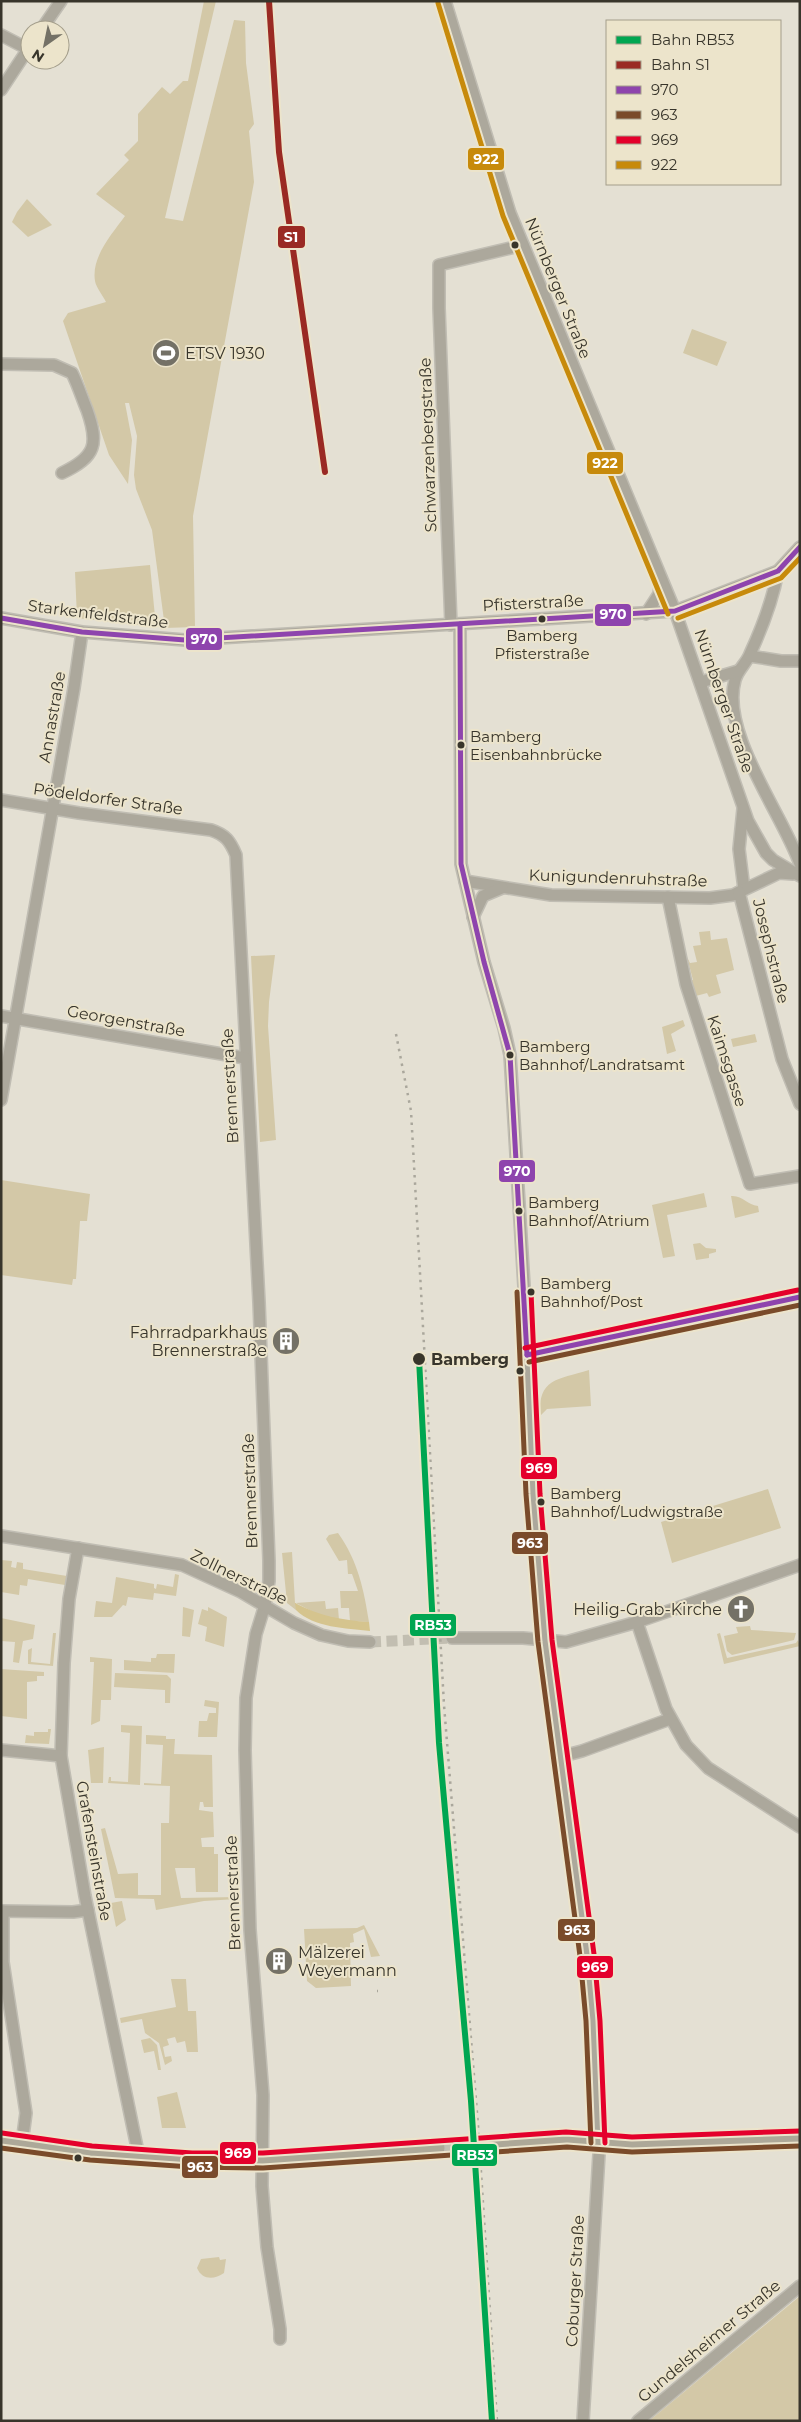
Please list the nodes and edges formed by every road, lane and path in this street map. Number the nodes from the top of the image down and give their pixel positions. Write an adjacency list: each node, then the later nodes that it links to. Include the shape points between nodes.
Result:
1 (61, 1): 3 (street)
2 (446, 1): 8 (street, Nürnberger Straße, via 497,174)
3 (48, 20)
4 (1, 35): 5 (street)
5 (20, 44)
6 (20, 62): 7 (street)
7 (1, 90)
8 (523, 245): 13 (street, Nürnberger Straße); 17 (street, Schwarzenbergstraße, via 439,265)
9 (1, 364): 10 (street, via 54,365 72,373 94,439 86,459)
10 (62, 472)
11 (798, 552): 12 (street)
12 (778, 571): 14 (street, Pfisterstraße); 20 (street, via 775,589)
13 (661, 579): 14 (street, Nürnberger Straße); 15 (street, via 659,594)
14 (675, 611): 15 (street, Pfisterstraße); 23 (street, Nürnberger Straße)
15 (646, 614): 17 (street, Pfisterstraße)
16 (1, 618): 18 (street, Starkenfeldstraße)
17 (456, 624): 19 (street, Pfisterstraße); 29 (street, Schwarzenbergstraße, via 461,854)
18 (82, 632): 19 (street, Starkenfeldstraße, via 162,639); 26 (street, Annastraße)
19 (251, 637)
20 (750, 656): 21 (street); 22 (street)
21 (800, 661)
22 (738, 671): 23 (street); 28 (street, via 733,697 740,734)
23 (701, 682): 25 (street, Nürnberger Straße)
24 (1, 800): 26 (street, Pödeldorfer Straße)
25 (743, 805): 28 (street, Nürnberger Straße, via 766,853 773,860); 31 (street, Nürnberger Straße, via 739,849)
26 (53, 808): 27 (street, Pödeldorfer Straße); 35 (street, Annastraße)
27 (211, 830): 36 (street, Brennerstraße, via 224,834 236,855)
28 (799, 871): 31 (street, Kunigundenruhstraße, via 779,873)
29 (465, 881): 30 (street, Kunigundenruhstraße); 33 (street, Schwarzenbergstraße)
30 (502, 888): 32 (street, Kunigundenruhstraße, via 558,895); 33 (street, via 483,896)
31 (742, 890): 32 (street, Kunigundenruhstraße, via 724,897); 38 (street, Josephstraße, via 786,1073)
32 (668, 897): 39 (street, Kaimsgasse, via 686,984 750,1184)
33 (473, 918): 41 (street, Schwarzenbergstraße, via 510,1055)
34 (1, 1016): 35 (street, Georgenstraße)
35 (15, 1018): 36 (street, Georgenstraße); 37 (street, Annastraße)
36 (245, 1058): 45 (street, Brennerstraße, via 269,1540 269,1581)
37 (1, 1100)
38 (800, 1104)
39 (800, 1176)
40 (800, 1297): 41 (street)
41 (527, 1355): 48 (street, Schwarzenbergstraße)
42 (1, 1536): 43 (street, Zollnerstraße)
43 (78, 1548): 45 (street, Zollnerstraße, via 182,1565); 52 (street, Grafensteinstraße, via 69,1599 64,1663)
44 (800, 1565): 46 (street)
45 (265, 1605): 49 (street, Zollnerstraße, via 321,1635); 64 (street, Brennerstraße, via 256,1634 245,1720 250,1930 263,2095)
46 (636, 1622): 48 (street, via 566,1642); 50 (street)
47 (452, 1638): 48 (street)
48 (545, 1641): 53 (street, Coburger Straße)
49 (370, 1642)
50 (670, 1719): 53 (street, via 582,1752); 54 (street, via 686,1745 708,1768)
51 (1, 1750): 52 (street)
52 (62, 1756): 55 (street, Grafensteinstraße)
53 (559, 1757): 60 (street, Coburger Straße, via 587,1955)
54 (800, 1827)
55 (88, 1910): 56 (street); 63 (street, Grafensteinstraße)
56 (2, 1911): 59 (street, via 4,1969 26,2113)
57 (800, 2138): 60 (main road, via 632,2145)
58 (1, 2140): 59 (main road)
59 (22, 2143): 63 (main road)
60 (598, 2143): 61 (main road, via 567,2139); 67 (street, Coburger Straße)
61 (488, 2144)
62 (437, 2148): 64 (main road)
63 (139, 2157): 64 (main road)
64 (263, 2161): 66 (street, Brennerstraße, via 267,2247)
65 (800, 2286): 68 (street, Gundelsheimer Straße)
66 (280, 2339)
67 (583, 2421)
68 (638, 2421)

